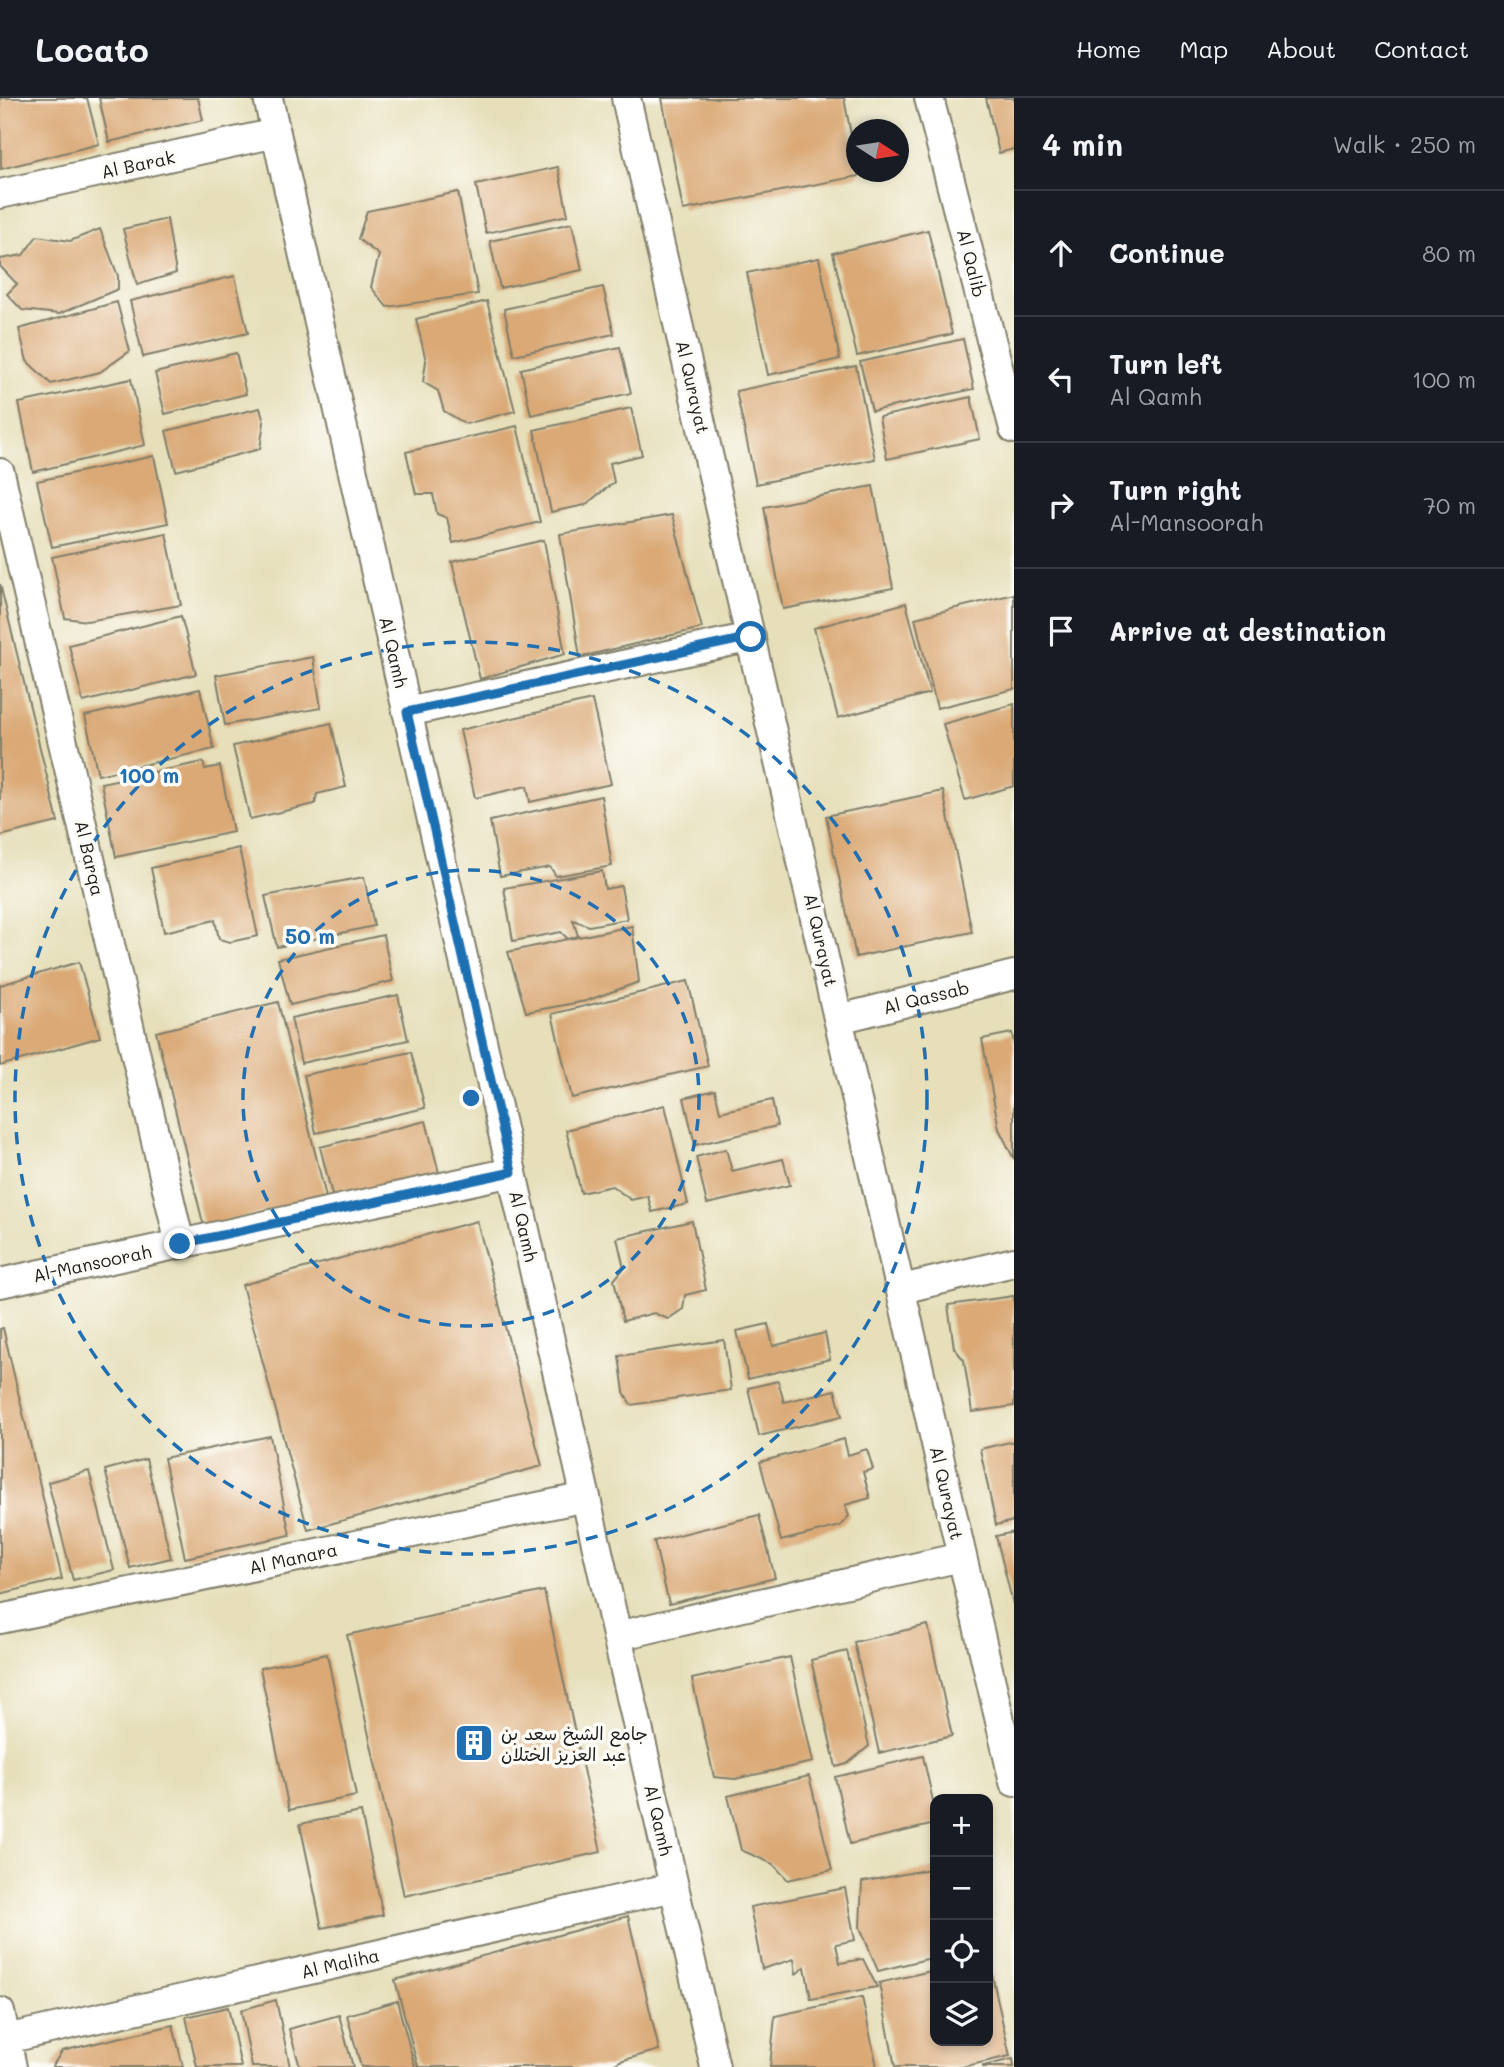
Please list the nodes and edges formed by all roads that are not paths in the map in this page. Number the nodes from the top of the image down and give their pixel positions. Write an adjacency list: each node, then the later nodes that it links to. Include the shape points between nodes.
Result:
1 (268, 98): 4 (street, Al Qamh)
2 (626, 98): 8 (street, Al Qurayat)
3 (929, 98): 6 (street, Al Qalib)
4 (276, 133): 5 (street, Al Barak); 9 (street, Al Qamh)
5 (0, 194)
6 (1014, 429)
7 (0, 473): 13 (street, Al Barqa)
8 (751, 637): 9 (street); 11 (street, Al Qurayat)
9 (407, 712): 12 (street, Al Qamh)
10 (1014, 975): 11 (street, Al Qassab)
11 (839, 1019): 16 (street, Al Qurayat)
12 (512, 1172): 13 (street, Al-Mansoorah); 17 (street, Al Qamh)
13 (180, 1244): 15 (street, Al-Mansoorah)
14 (1014, 1262): 16 (street)
15 (0, 1283)
16 (902, 1289): 18 (street, Al Qurayat)
17 (586, 1497): 19 (street, Al Manara); 20 (street, Al Qamh)
18 (961, 1557): 20 (street); 21 (street, Al Qurayat)
19 (0, 1619)
20 (617, 1636): 22 (street, Al Qamh)
21 (1014, 1782)
22 (674, 1887): 23 (street, Al Maliha); 25 (street, Al Qamh)
23 (3, 2025): 24 (street)
24 (12, 2067)
25 (715, 2067)

